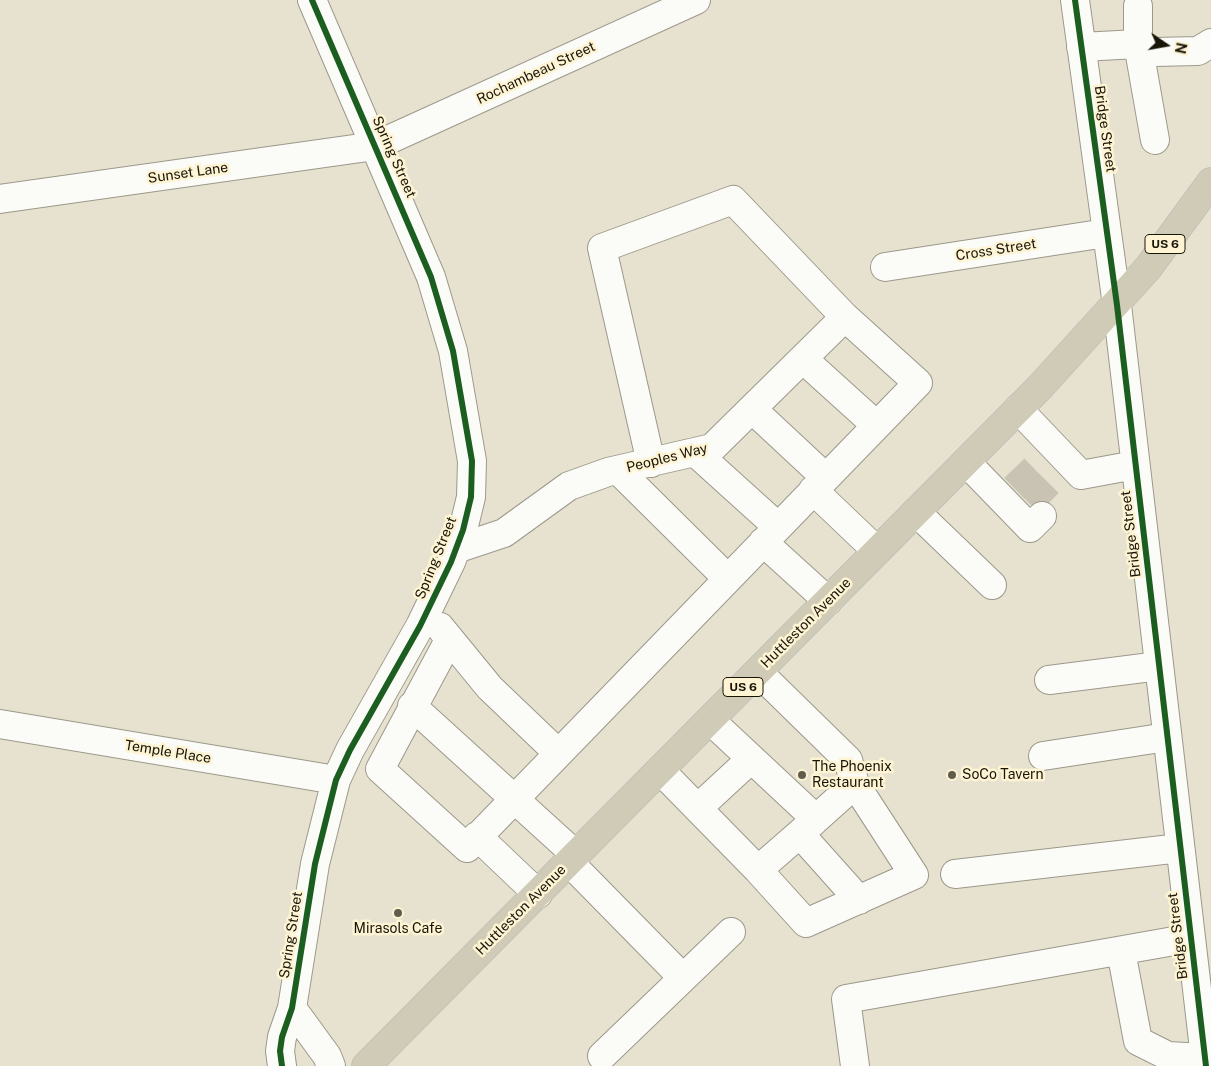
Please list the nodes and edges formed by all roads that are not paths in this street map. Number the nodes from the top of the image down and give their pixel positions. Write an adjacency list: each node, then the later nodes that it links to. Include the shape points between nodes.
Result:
1 (312, 0): 9 (street, Spring Street)
2 (696, 0): 9 (street, Rochambeau Street)
3 (1075, 0): 7 (street, Bridge Street)
4 (1138, 6): 6 (street)
5 (1211, 43): 6 (street, via 1198,51 1154,52)
6 (1138, 44): 7 (street); 8 (street)
7 (1081, 47): 12 (street, Bridge Street)
8 (1155, 140)
9 (375, 146): 11 (street, Sunset Lane); 29 (street, Spring Street, via 431,277 461,388 472,470 471,497)
10 (1211, 182): 14 (highway, US 6, via 1148,268)
11 (0, 199)
12 (1106, 233): 13 (street, Cross Street); 14 (street, Bridge Street)
13 (885, 267)
14 (1117, 304): 18 (highway, Huttleston Avenue / US 6); 23 (street, Bridge Street)
15 (845, 317): 16 (street, Peoples Way); 19 (street, via 918,383); 22 (street, via 733,200 602,248)
16 (803, 359): 17 (street, Peoples Way); 19 (street)
17 (752, 409): 20 (street, Peoples Way, via 712,448); 25 (street)
18 (1018, 409): 21 (highway, Huttleston Avenue / US 6); 23 (street, via 1061,469)
19 (876, 425): 25 (street)
20 (695, 452): 22 (street, Peoples Way); 28 (street)
21 (966, 462): 26 (street); 27 (highway, Huttleston Avenue / US 6)
22 (651, 463): 24 (street, Peoples Way)
23 (1135, 465): 36 (street, Bridge Street)
24 (618, 470): 29 (street, Peoples Way, via 569,486 504,534); 31 (street)
25 (819, 484): 28 (street); 30 (street)
26 (1021, 504)
27 (916, 512): 30 (highway, Huttleston Avenue / US 6); 32 (street)
28 (770, 535): 31 (street); 33 (street)
29 (456, 549): 34 (street, Spring Street)
30 (877, 551): 33 (highway, Huttleston Avenue / US 6)
31 (728, 579): 43 (street)
32 (992, 585)
33 (828, 601): 37 (highway, Huttleston Avenue / US 6)
34 (426, 614): 35 (street); 47 (street, Spring Street)
35 (449, 640): 39 (street); 43 (street, via 490,688)
36 (1159, 666): 38 (street); 42 (street, Bridge Street)
37 (758, 672): 40 (highway, Huttleston Avenue / US 6); 48 (street, via 848,760)
38 (1049, 680)
39 (412, 706): 49 (street); 52 (street, via 380,769 466,848)
40 (710, 720): 45 (street); 46 (highway, Huttleston Avenue / US 6)
41 (0, 724): 47 (street, Temple Place)
42 (1167, 736): 44 (street); 53 (street, Bridge Street)
43 (558, 753): 49 (street)
44 (1043, 756)
45 (751, 759): 50 (street); 51 (street)
46 (660, 770): 50 (street); 54 (highway, Huttleston Avenue / US 6)
47 (336, 780): 63 (street, Spring Street, via 315,864)
48 (855, 784): 51 (street); 58 (street, via 914,875)
49 (513, 799): 52 (street); 54 (street)
50 (698, 808): 55 (street)
51 (808, 827): 55 (street); 58 (street)
52 (477, 836): 57 (street)
53 (1180, 848): 56 (street); 60 (street, Bridge Street)
54 (572, 859): 57 (highway, Huttleston Avenue / US 6); 62 (street)
55 (758, 870): 58 (street, via 806,923)
56 (955, 874)
57 (538, 894): 68 (highway, Huttleston Avenue / US 6)
58 (859, 900)
59 (731, 932): 62 (street)
60 (1191, 938): 61 (street); 65 (street, Bridge Street)
61 (1122, 951): 65 (street, via 1138,1041 1168,1056); 69 (street, via 846,999)
62 (684, 978): 64 (street)
63 (292, 1008): 66 (street, Spring Street, via 282,1037); 67 (street)
64 (602, 1056)
65 (1206, 1062)
66 (282, 1066)
67 (331, 1066)
68 (366, 1066)
69 (855, 1066)

